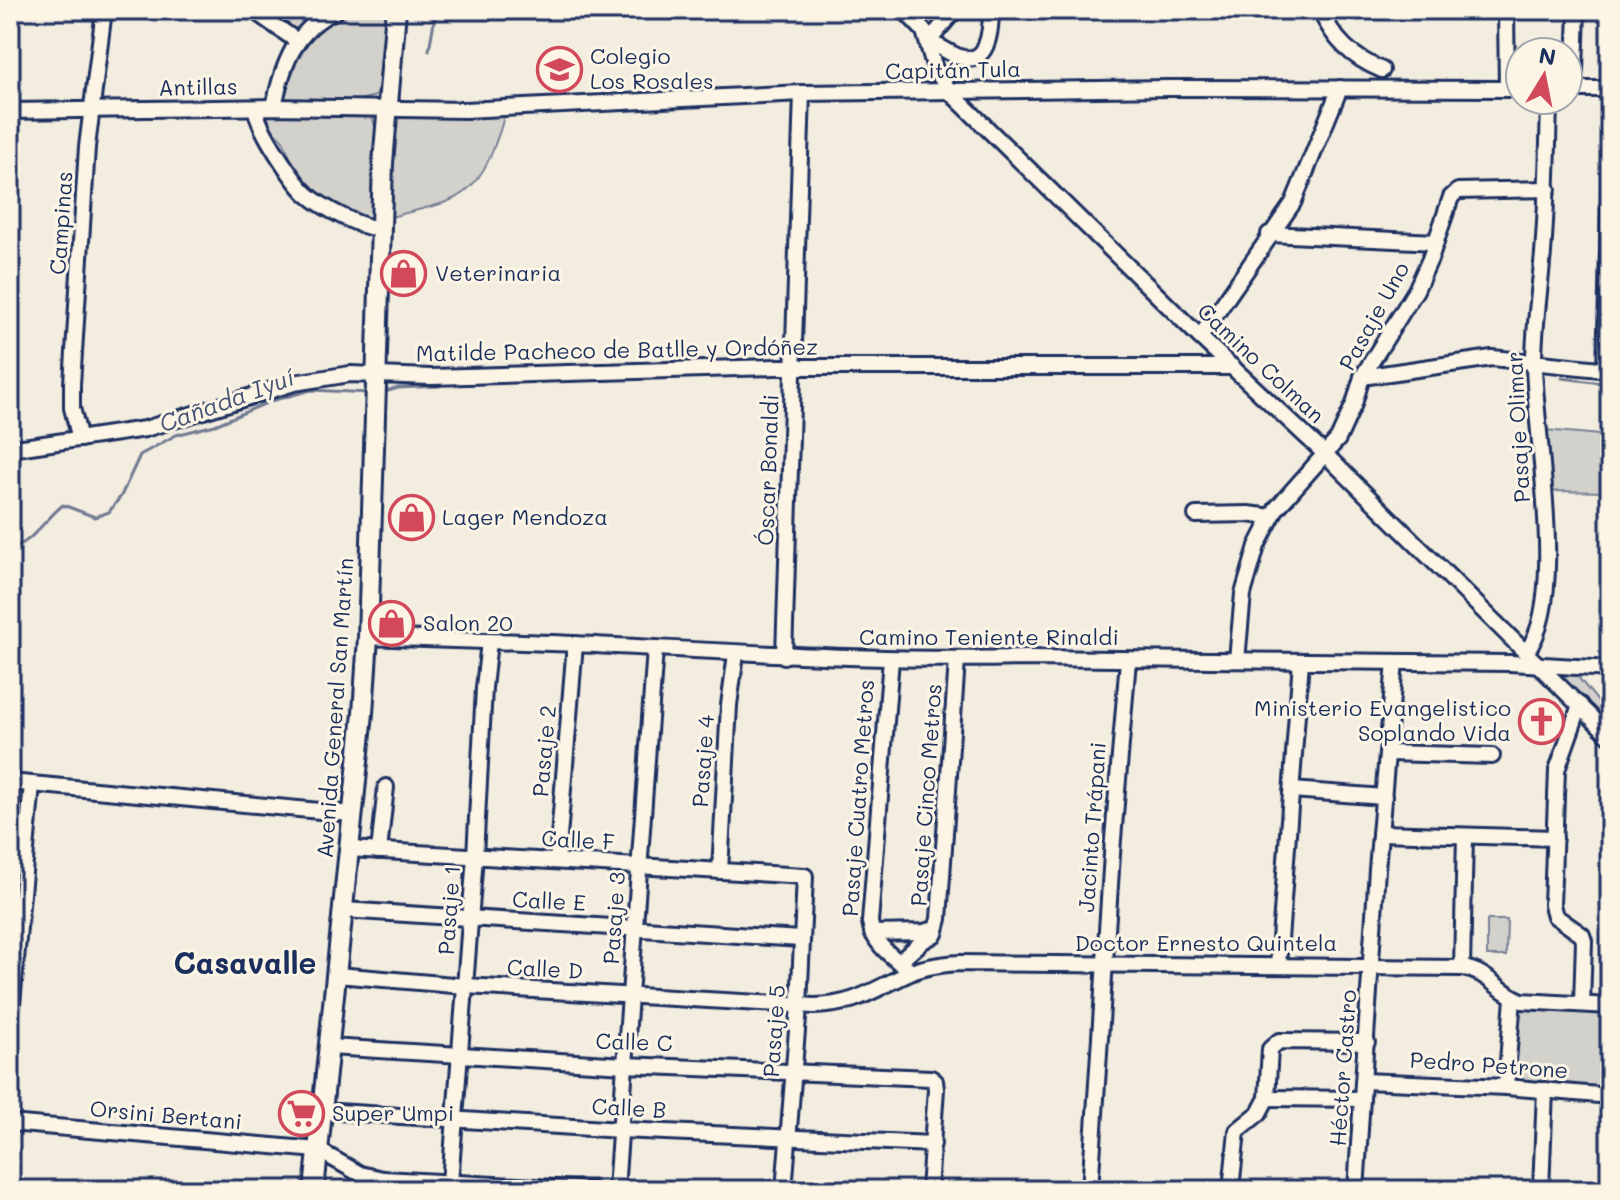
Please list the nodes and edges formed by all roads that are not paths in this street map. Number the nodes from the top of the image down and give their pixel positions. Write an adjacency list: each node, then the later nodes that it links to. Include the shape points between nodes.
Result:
1 (104, 10): 25 (street, Campinas)
2 (253, 10): 13 (street)
3 (396, 10): 24 (main road, Avenida General San Martín)
4 (904, 10): 14 (street, Camino Colman)
5 (955, 10): 14 (street)
6 (991, 10): 14 (street, via 989,38 977,57 959,57)
7 (1320, 10): 15 (street, via 1346,51)
8 (1506, 10): 11 (street)
9 (1577, 10): 12 (street)
10 (327, 12): 13 (street)
11 (1509, 36)
12 (1576, 36)
13 (297, 41): 22 (street, via 281,72)
14 (928, 42): 20 (street, Camino Colman, via 935,69)
15 (1382, 70)
16 (1340, 88): 17 (street, Capitán Tula); 20 (street, Capitán Tula); 31 (street, via 1293,203)
17 (1504, 89)
18 (1584, 89): 19 (street)
19 (1610, 89)
20 (950, 92): 21 (street, Capitán Tula); 33 (street, Camino Colman)
21 (802, 93): 24 (street, Capitán Tula, via 487,109); 36 (street, Óscar Bonaldi)
22 (274, 107): 23 (street, Antillas); 24 (street, Antillas)
23 (256, 108): 25 (street, Antillas); 30 (street, via 256,118 308,195 357,224)
24 (386, 108): 30 (main road, Avenida General San Martín)
25 (91, 110): 26 (street, Antillas); 40 (street, Campinas, via 72,384)
26 (10, 111)
27 (1549, 116): 29 (street, Pasaje Olimar)
28 (1610, 171): 37 (street)
29 (1548, 189): 32 (street, Pasaje Uno, via 1458,191 1451,197); 34 (street, Pasaje Olimar)
30 (381, 229): 38 (main road, Avenida General San Martín)
31 (1269, 234): 32 (street); 33 (street)
32 (1436, 242): 39 (street, Pasaje Uno, via 1416,290)
33 (1200, 337): 35 (street, Camino Colman)
34 (1534, 362): 37 (street); 39 (street, via 1492,358); 49 (street, Pasaje Olimar, via 1546,586 1539,631)
35 (1233, 367): 36 (street, Matilde Pacheco de Batlle y Ordóñez); 42 (street, Camino Colman)
36 (794, 368): 38 (street, Matilde Pacheco de Batlle y Ordóñez, via 431,377); 51 (street, Óscar Bonaldi)
37 (1607, 370)
38 (377, 373): 40 (street, Matilde Pacheco de Batlle y Ordóñez, via 306,380 145,429); 45 (main road, Avenida General San Martín)
39 (1362, 377): 42 (street, Pasaje Uno, via 1338,439)
40 (80, 439): 41 (street, Matilde Pacheco de Batlle y Ordóñez)
41 (10, 449)
42 (1325, 454): 44 (street, Pasaje Uno); 49 (street, Camino Colman)
43 (1196, 515): 44 (street)
44 (1272, 517): 55 (street, Pasaje Uno, via 1243,594)
45 (368, 637): 46 (street, Camino Teniente Rinaldi); 69 (main road, Avenida General San Martín)
46 (489, 641): 47 (street, Camino Teniente Rinaldi); 75 (street, Pasaje 1)
47 (575, 644): 48 (street, Camino Teniente Rinaldi); 76 (street, Pasaje 2)
48 (655, 649): 50 (street, Camino Teniente Rinaldi); 77 (street, Pasaje 3)
49 (1527, 651): 58 (street, Camino Colman)
50 (736, 654): 51 (street, Camino Teniente Rinaldi); 78 (street, Pasaje 4)
51 (784, 656): 52 (street, Camino Teniente Rinaldi)
52 (891, 659): 53 (street, Camino Teniente Rinaldi); 84 (street, Pasaje Cuatro Metros)
53 (957, 660): 54 (street, Camino Teniente Rinaldi); 83 (street, Pasaje Cinco Metros)
54 (1128, 660): 55 (street, Camino Teniente Rinaldi); 86 (street, Jacinto Trápani)
55 (1237, 660): 56 (street, Camino Teniente Rinaldi)
56 (1301, 661): 57 (street, Camino Teniente Rinaldi); 67 (street)
57 (1395, 662): 58 (street, Camino Teniente Rinaldi); 62 (street, Héctor Castro)
58 (1540, 665): 59 (street, Camino Teniente Rinaldi); 60 (street, Camino Colman)
59 (1610, 669)
60 (1580, 705): 61 (street, Camino Colman); 72 (street, via 1557,770)
61 (1610, 736)
62 (1388, 753): 63 (street); 68 (street, Héctor Castro)
63 (1492, 756)
64 (10, 782): 65 (street)
65 (32, 784): 69 (street); 98 (street)
66 (386, 787): 74 (street)
67 (1292, 790): 68 (street); 87 (street)
68 (1384, 797): 70 (street, Héctor Castro)
69 (352, 814): 73 (main road, Avenida General San Martín)
70 (1380, 833): 71 (street); 88 (street, Héctor Castro)
71 (1465, 836): 72 (street); 90 (street)
72 (1555, 838): 95 (street, via 1553,912 1582,935)
73 (349, 849): 74 (street, Calle F); 80 (main road, Avenida General San Martín)
74 (379, 851): 75 (street, Calle F)
75 (475, 856): 76 (street, Calle F); 81 (street, Pasaje 1)
76 (557, 861): 77 (street, Calle F)
77 (639, 866): 78 (street, Calle F); 82 (street, Pasaje 3)
78 (720, 871): 79 (street, Calle F)
79 (805, 876): 85 (street, Pasaje 5)
80 (343, 910): 81 (street, Calle E); 91 (main road, Avenida General San Martín)
81 (470, 919): 82 (street, Calle E); 92 (street, Pasaje 1)
82 (635, 928): 85 (street, Calle E); 93 (street, Pasaje 3)
83 (936, 928): 84 (street); 89 (street, Pasaje Cinco Metros)
84 (872, 933): 89 (street, Pasaje Cuatro Metros)
85 (801, 939): 96 (street, Pasaje 5)
86 (1105, 964): 87 (street, Doctor Ernesto Quintela); 89 (street, Doctor Ernesto Quintela); 124 (street, Jacinto Trápani)
87 (1278, 966): 88 (street, Doctor Ernesto Quintela)
88 (1372, 966): 90 (street, Doctor Ernesto Quintela); 99 (street, Héctor Castro)
89 (905, 967): 96 (street, Doctor Ernesto Quintela, via 854,1001)
90 (1462, 968): 94 (street, Doctor Ernesto Quintela, via 1485,974)
91 (337, 975): 92 (street, Calle D); 100 (main road, Avenida General San Martín)
92 (465, 986): 93 (street, Calle D); 101 (street, Pasaje 1)
93 (630, 996): 96 (street, Calle D); 102 (street, Pasaje 3)
94 (1513, 998): 95 (street); 105 (street)
95 (1582, 1004): 97 (street)
96 (799, 1006): 103 (street, Pasaje 5)
97 (1610, 1006)
98 (10, 1026)
99 (1367, 1042): 104 (street, Héctor Castro); 108 (street, via 1279,1041 1270,1049)
100 (329, 1047): 101 (street, Calle C); 110 (main road, Avenida General San Martín)
101 (459, 1055): 102 (street, Calle C); 111 (street, Pasaje 1)
102 (625, 1065): 103 (street, Calle C); 113 (street, Pasaje 3)
103 (793, 1070): 114 (street, Pasaje 5); 115 (street, Calle C, via 935,1081)
104 (1364, 1081): 105 (street, Pedro Petrone); 109 (street, Héctor Castro)
105 (1506, 1087): 106 (street, Pedro Petrone)
106 (1545, 1090): 107 (street, Pedro Petrone); 127 (street)
107 (1610, 1096)
108 (1267, 1098): 109 (street); 125 (street, via 1259,1113 1237,1131)
109 (1362, 1099): 126 (street, Héctor Castro)
110 (322, 1111): 111 (street, Calle B); 116 (main road, Avenida General San Martín)
111 (454, 1119): 113 (street, Calle B); 117 (street, Pasaje 1)
112 (10, 1123): 116 (street, Orsini Bertani)
113 (621, 1130): 114 (street, Calle B); 121 (street, Pasaje 3)
114 (788, 1137): 115 (street, Calle B); 122 (street, Pasaje 5)
115 (933, 1144): 123 (street)
116 (318, 1150): 117 (street, via 366,1176); 119 (main road, Avenida General San Martín)
117 (450, 1183): 118 (street)
118 (492, 1187): 120 (street)
119 (314, 1190)
120 (592, 1190)
121 (616, 1190)
122 (784, 1190)
123 (929, 1190)
124 (1090, 1190)
125 (1231, 1190)
126 (1356, 1190)
127 (1541, 1190)

